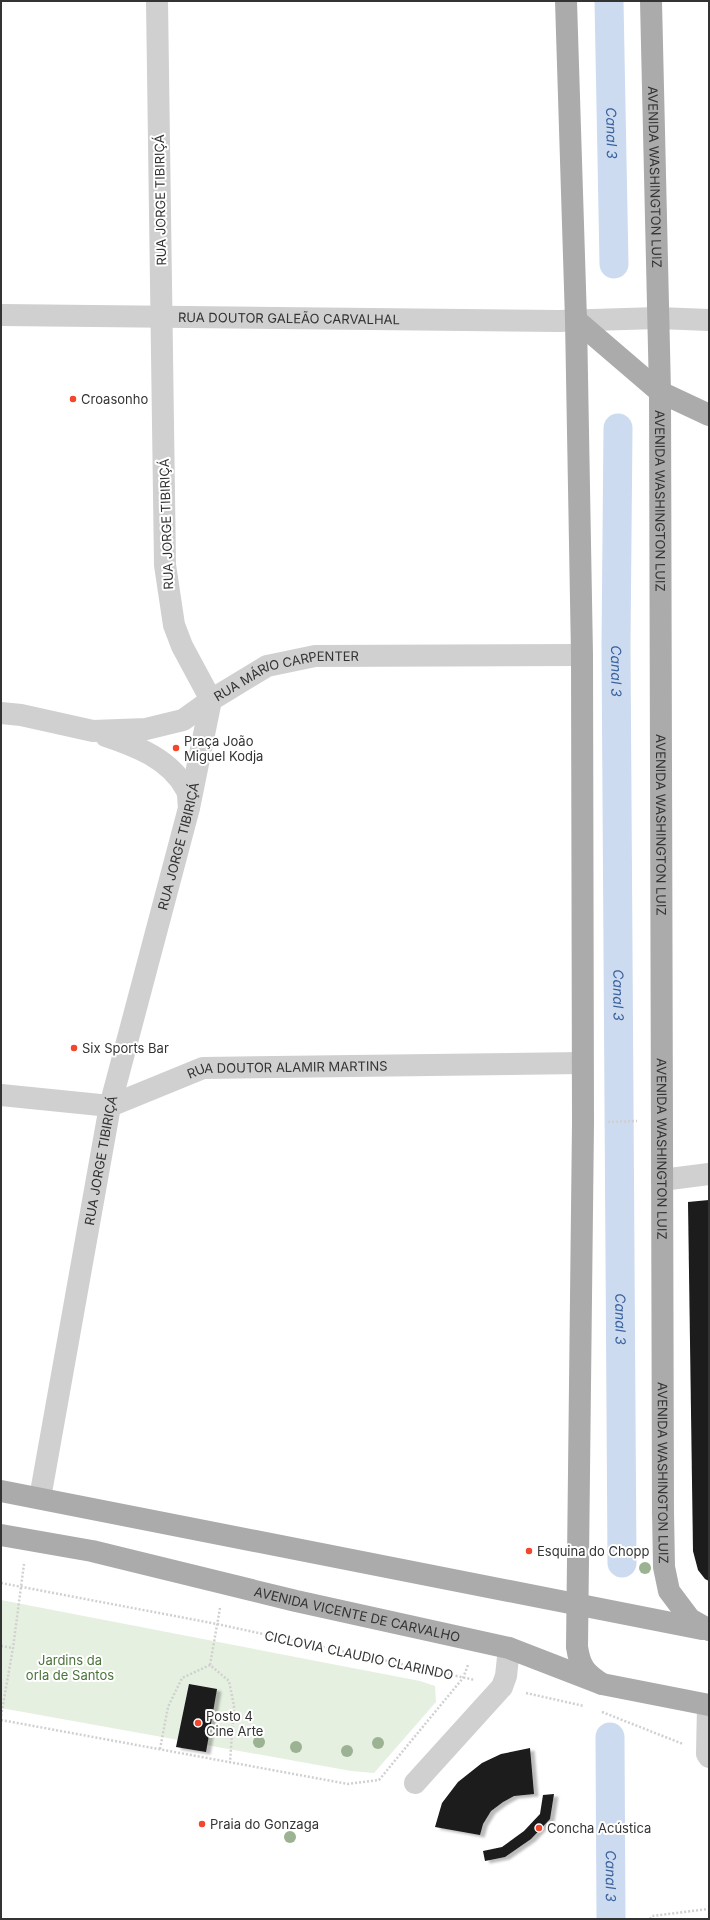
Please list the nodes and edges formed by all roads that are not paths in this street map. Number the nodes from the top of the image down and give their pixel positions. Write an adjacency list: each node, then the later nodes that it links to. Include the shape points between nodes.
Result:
1 (158, 1): 5 (street, RUA JORGE TIBIRIÇÁ)
2 (566, 1): 7 (main road)
3 (651, 1): 6 (main road, AVENIDA WASHINGTON LUIZ)
4 (1, 315): 5 (street, RUA DOUTOR GALEÃO CARVALHAL)
5 (161, 318): 7 (street, RUA DOUTOR GALEÃO CARVALHAL); 12 (street, RUA JORGE TIBIRIÇÁ, via 165,565 168,594 174,625 182,646)
6 (658, 318): 7 (street, RUA DOUTOR GALEÃO CARVALHAL); 8 (street, RUA DOUTOR GALEÃO CARVALHAL); 9 (main road, AVENIDA WASHINGTON LUIZ)
7 (576, 320): 9 (main road); 11 (main road)
8 (709, 320)
9 (660, 392): 10 (main road); 20 (main road, AVENIDA WASHINGTON LUIZ)
10 (709, 415)
11 (582, 655): 12 (street, RUA MÁRIO CARPENTER, via 315,656 267,666); 16 (main road)
12 (211, 700): 14 (street, RUA MÁRIO CARPENTER, via 183,720 169,725 138,730); 15 (street, RUA JORGE TIBIRIÇÁ)
13 (1, 713): 14 (street, RUA MÁRIO CARPENTER)
14 (93, 731): 15 (street, via 127,743 161,762 187,790)
15 (189, 808): 18 (street, RUA JORGE TIBIRIÇÁ)
16 (582, 1063): 18 (street, RUA DOUTOR ALAMIR MARTINS, via 203,1068); 24 (main road)
17 (1, 1095): 18 (street, RUA DOUTOR ALAMIR MARTINS)
18 (110, 1106): 22 (street, RUA JORGE TIBIRIÇÁ)
19 (709, 1174): 20 (street)
20 (662, 1180): 25 (main road, AVENIDA WASHINGTON LUIZ, via 664,1567 670,1591 677,1602 690,1619)
21 (1, 1491): 22 (main road)
22 (40, 1498): 24 (main road)
23 (1, 1535): 26 (main road, AVENIDA VICENTE DE CARVALHO, via 92,1551 296,1601)
24 (577, 1606): 25 (main road); 27 (main road, via 577,1648 580,1664 589,1675)
25 (709, 1630)
26 (509, 1648): 27 (main road, AVENIDA VICENTE DE CARVALHO); 30 (street, via 502,1687)
27 (602, 1684): 28 (main road, AVENIDA VICENTE DE CARVALHO)
28 (709, 1705): 29 (street)
29 (708, 1755)
30 (415, 1783)

